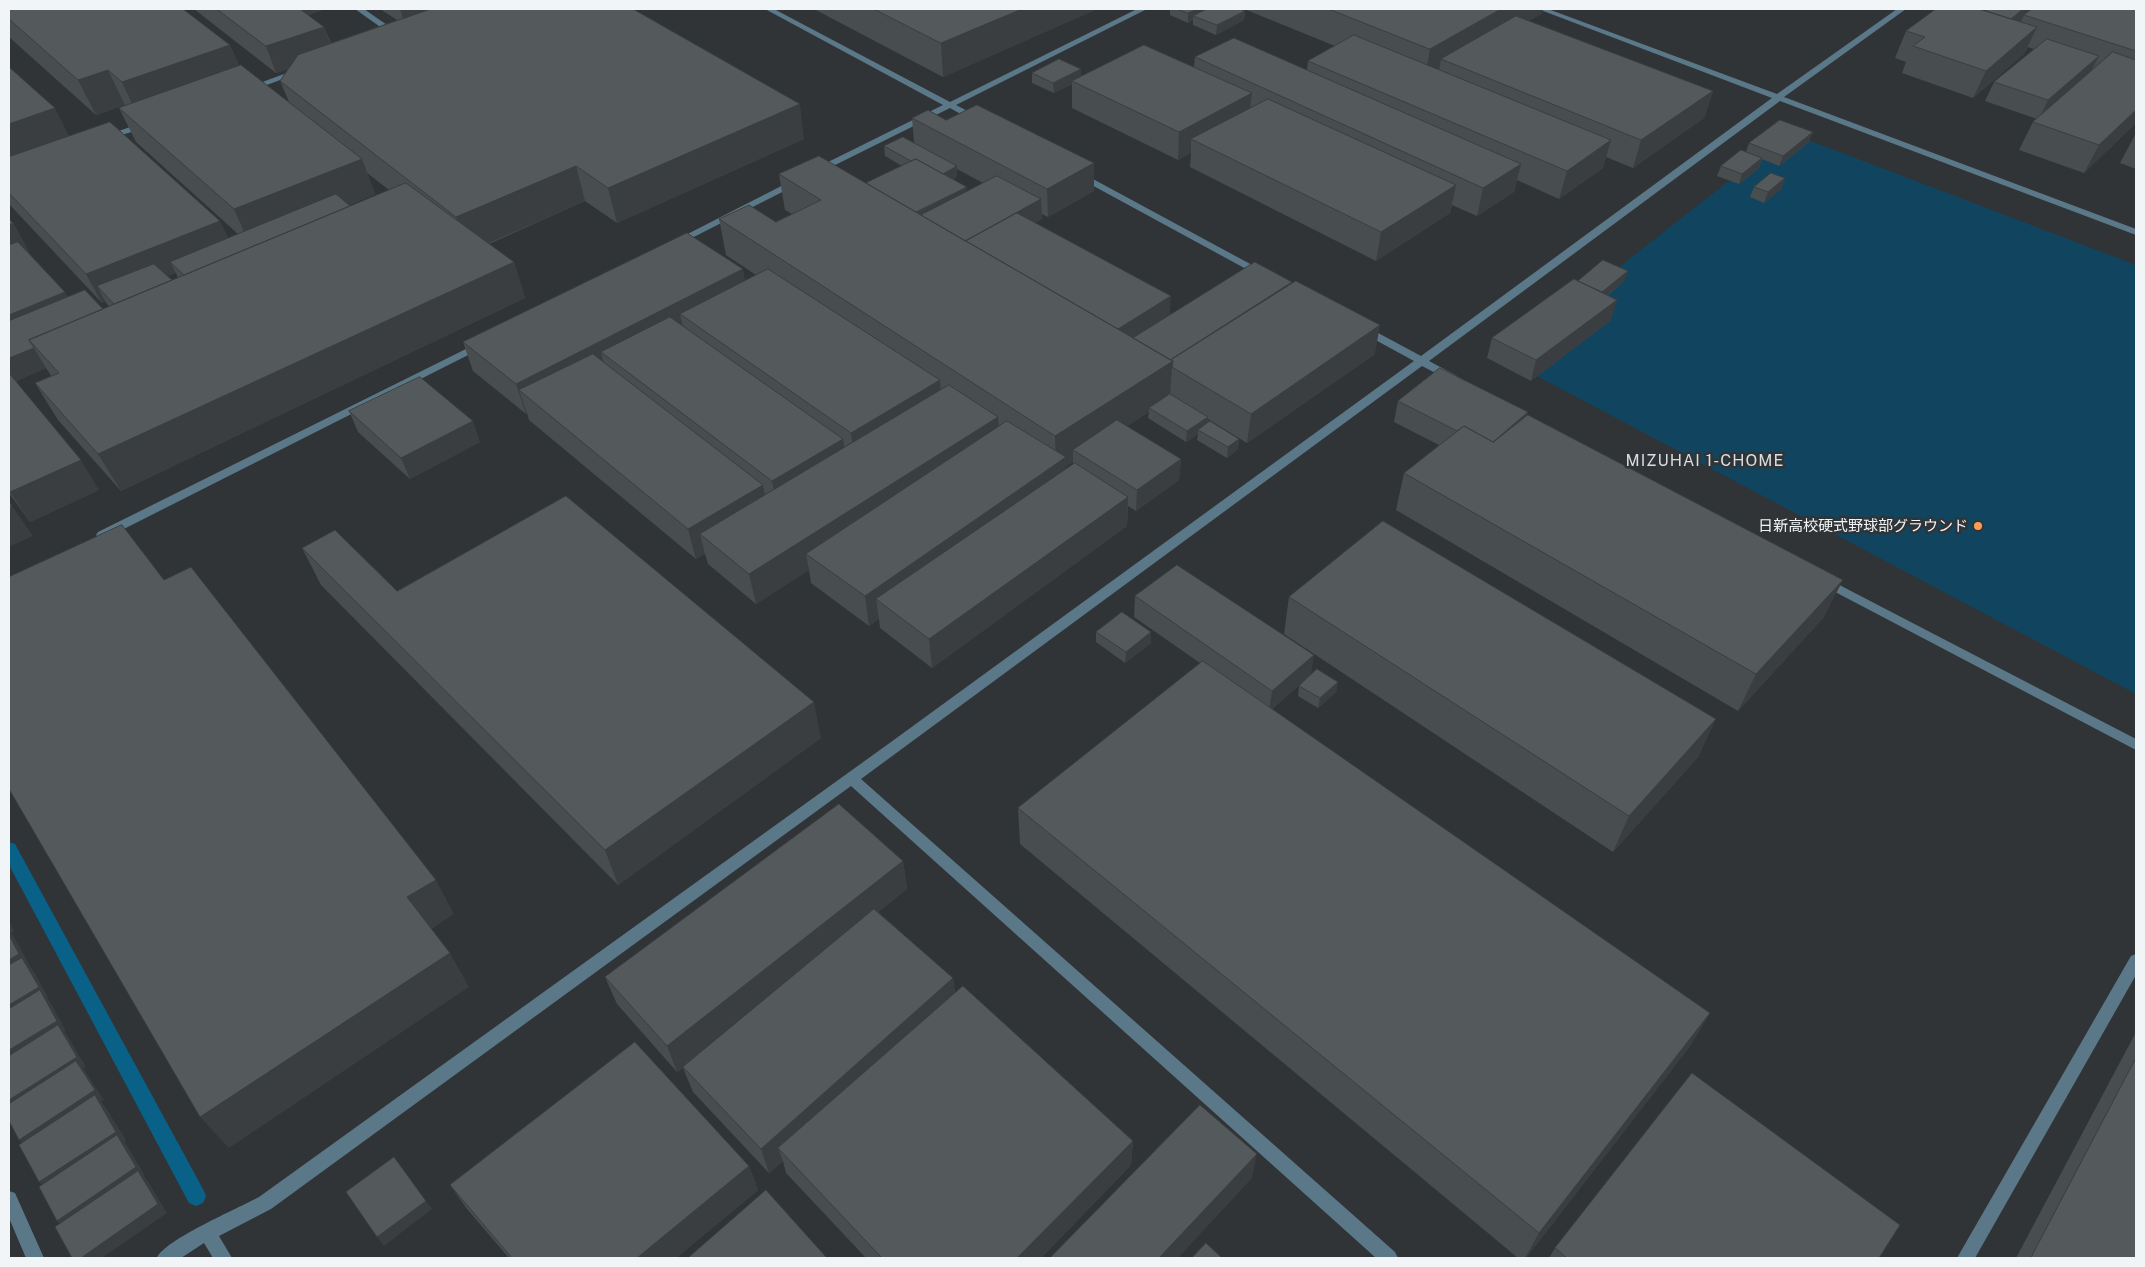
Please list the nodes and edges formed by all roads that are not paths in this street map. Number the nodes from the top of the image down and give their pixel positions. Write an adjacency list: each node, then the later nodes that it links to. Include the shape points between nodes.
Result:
1 (359, 9): 6 (street, via 401,38)
2 (769, 9): 10 (street)
3 (1143, 9): 10 (street)
4 (1542, 9): 9 (street)
5 (1902, 9): 9 (street)
6 (391, 41)
7 (307, 69): 8 (street)
8 (242, 91)
9 (1778, 98): 15 (street); 20 (street)
10 (949, 105): 12 (street); 16 (street)
11 (149, 123): 13 (street)
12 (984, 124)
13 (93, 142)
14 (1072, 171): 17 (street)
15 (2136, 232)
16 (669, 246)
17 (1274, 280)
18 (1352, 323): 20 (street)
19 (488, 340): 22 (street)
20 (1422, 361): 21 (street); 25 (street)
21 (1466, 385)
22 (89, 542)
23 (1815, 576): 24 (street)
24 (2136, 745)
25 (851, 778): 28 (street, via 265,1203); 32 (street)
26 (2136, 961): 33 (street)
27 (9, 1199): 29 (street)
28 (207, 1233): 30 (street); 31 (street)
29 (35, 1258)
30 (166, 1258)
31 (223, 1258)
32 (1389, 1258)
33 (1966, 1258)

